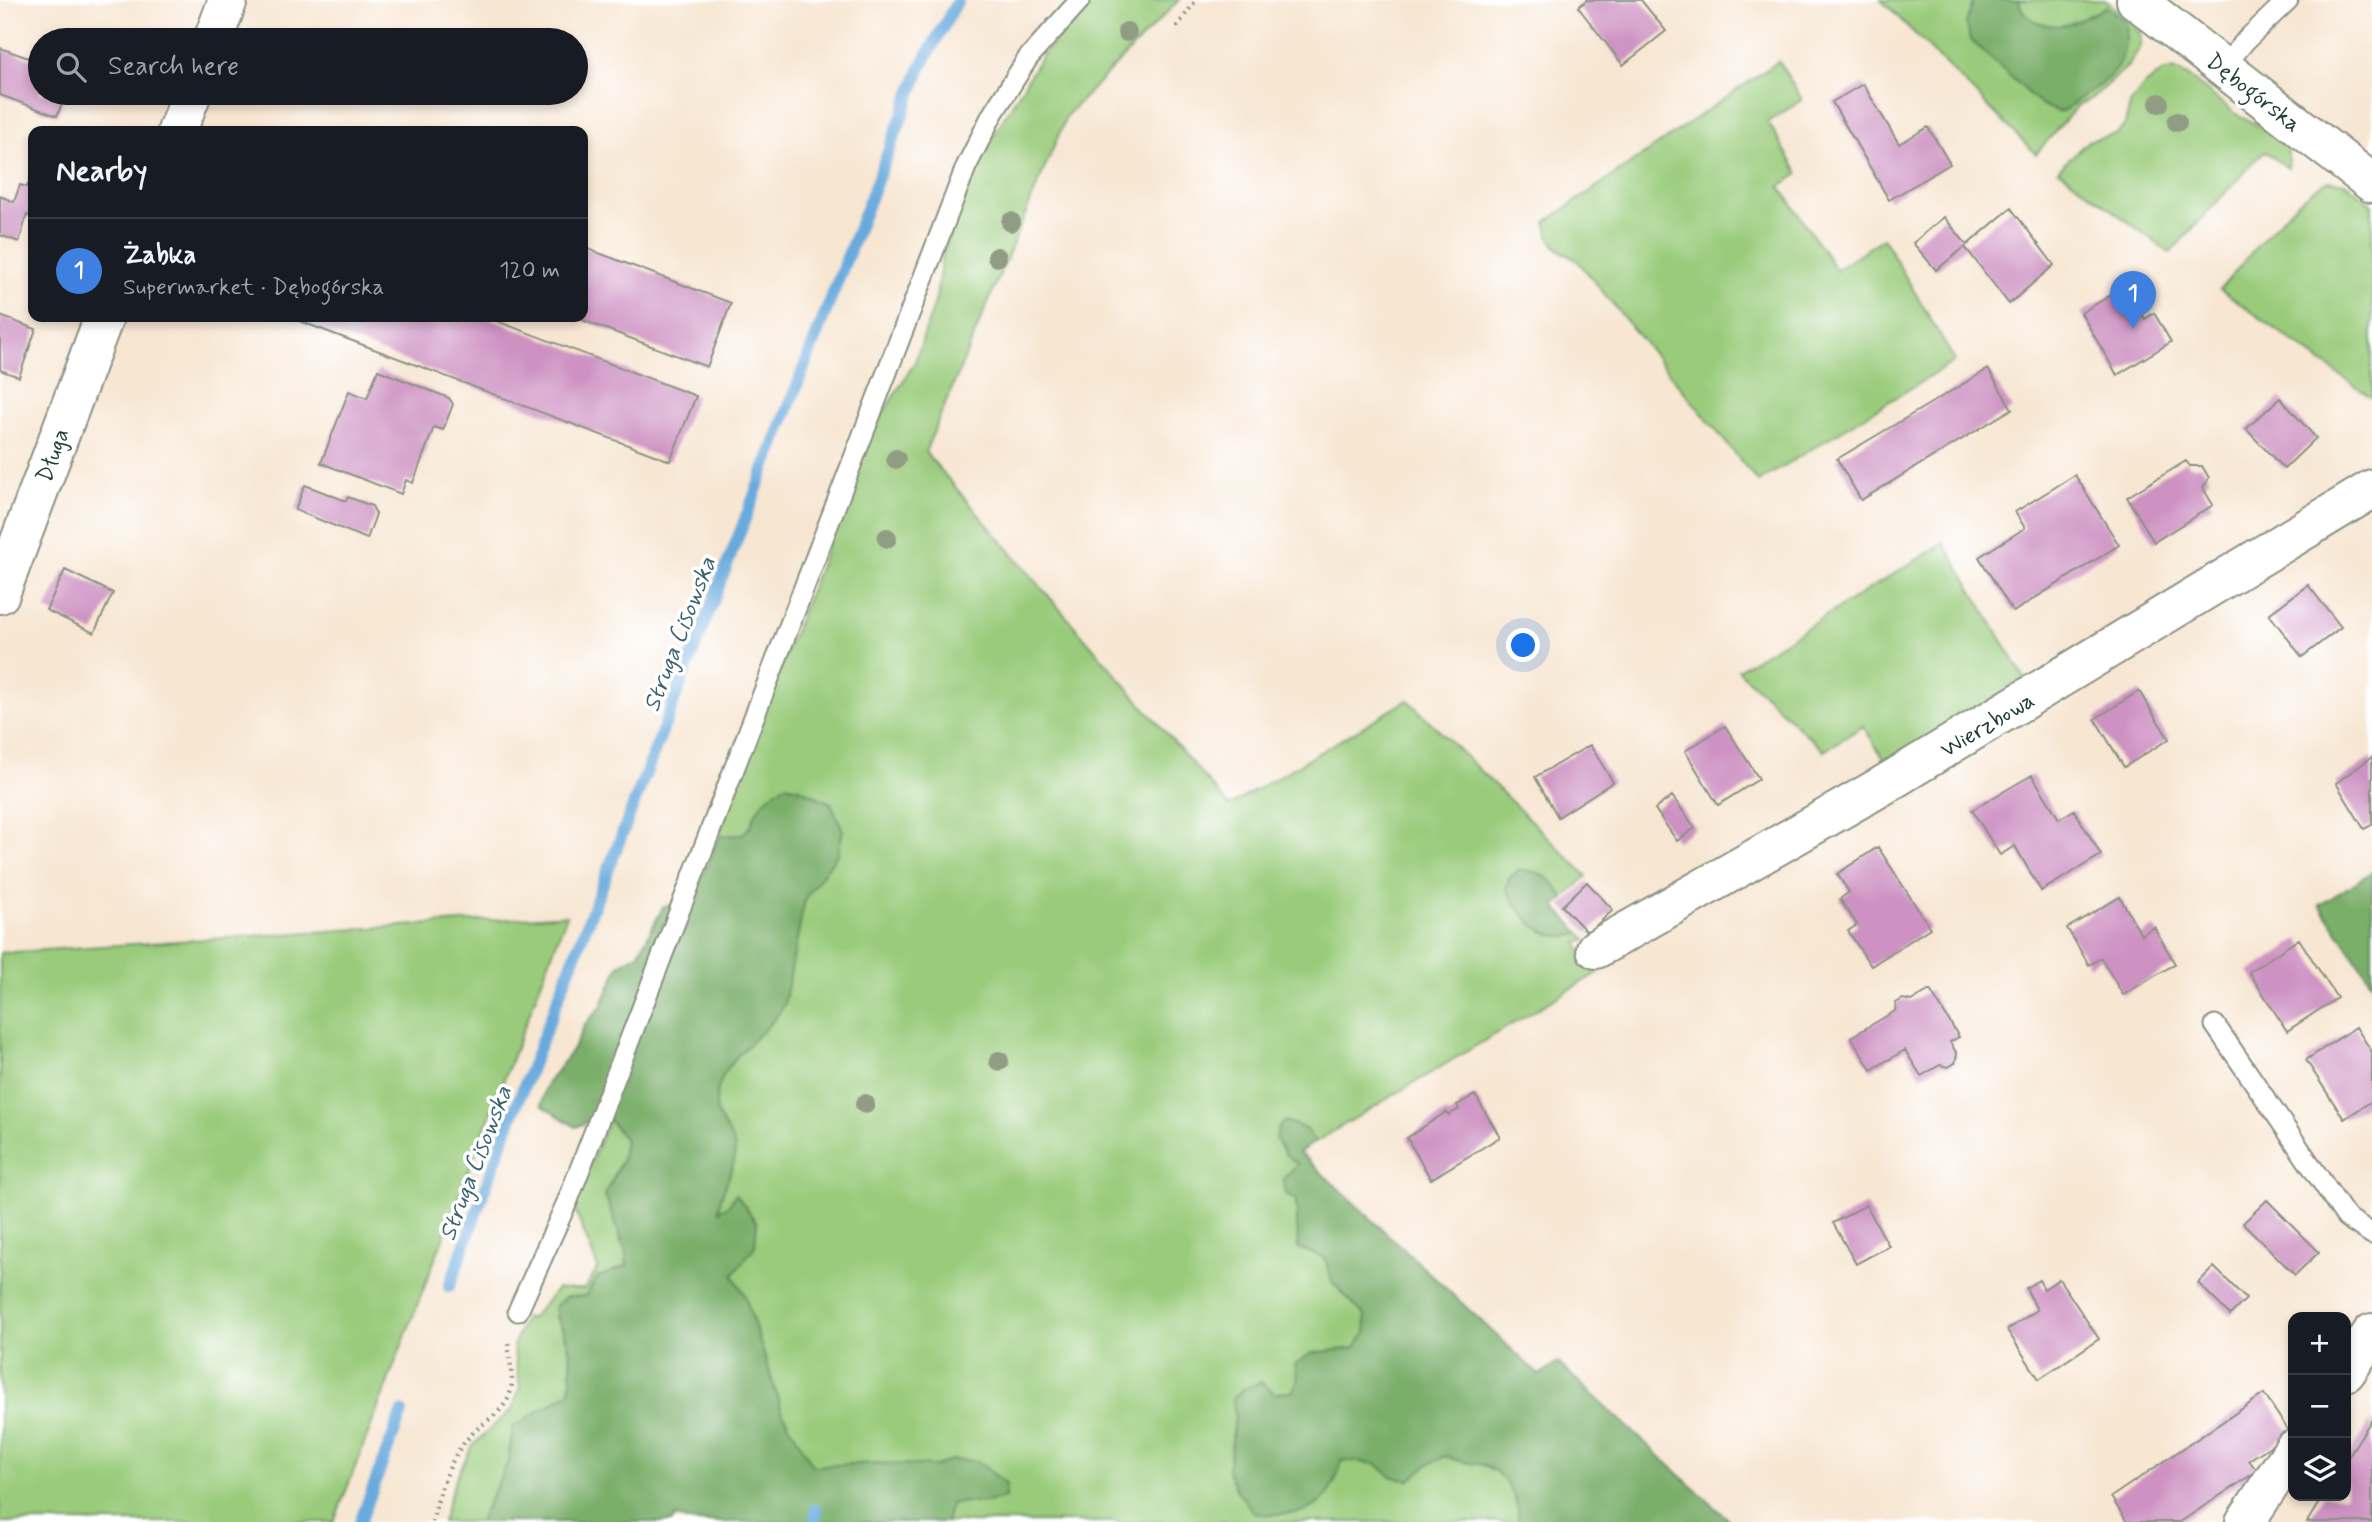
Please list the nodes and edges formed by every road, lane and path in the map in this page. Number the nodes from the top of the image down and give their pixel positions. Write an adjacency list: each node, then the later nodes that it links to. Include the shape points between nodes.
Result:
1 (228, 0): 7 (street)
2 (1080, 0): 18 (lane, via 1028,58 966,167 568,1200)
3 (1196, 0): 6 (path)
4 (2136, 0): 8 (street, Dębogórska)
5 (2288, 0): 8 (lane)
6 (1177, 27)
7 (218, 28)
8 (2223, 68): 11 (street, Dębogórska)
9 (187, 105): 10 (street)
10 (179, 126)
11 (2372, 184)
12 (102, 322): 14 (street, Długa)
13 (2372, 489): 15 (street, Wierzbowa, via 1882,786)
14 (0, 594)
15 (1596, 949)
16 (2216, 1025): 17 (lane, via 2346,1217)
17 (2372, 1234)
18 (518, 1311): 22 (path, via 508,1344 513,1380 509,1395 503,1409 460,1449)
19 (2372, 1334): 20 (street)
20 (2351, 1365)
21 (2288, 1458): 23 (street)
22 (432, 1522)
23 (2245, 1522)

